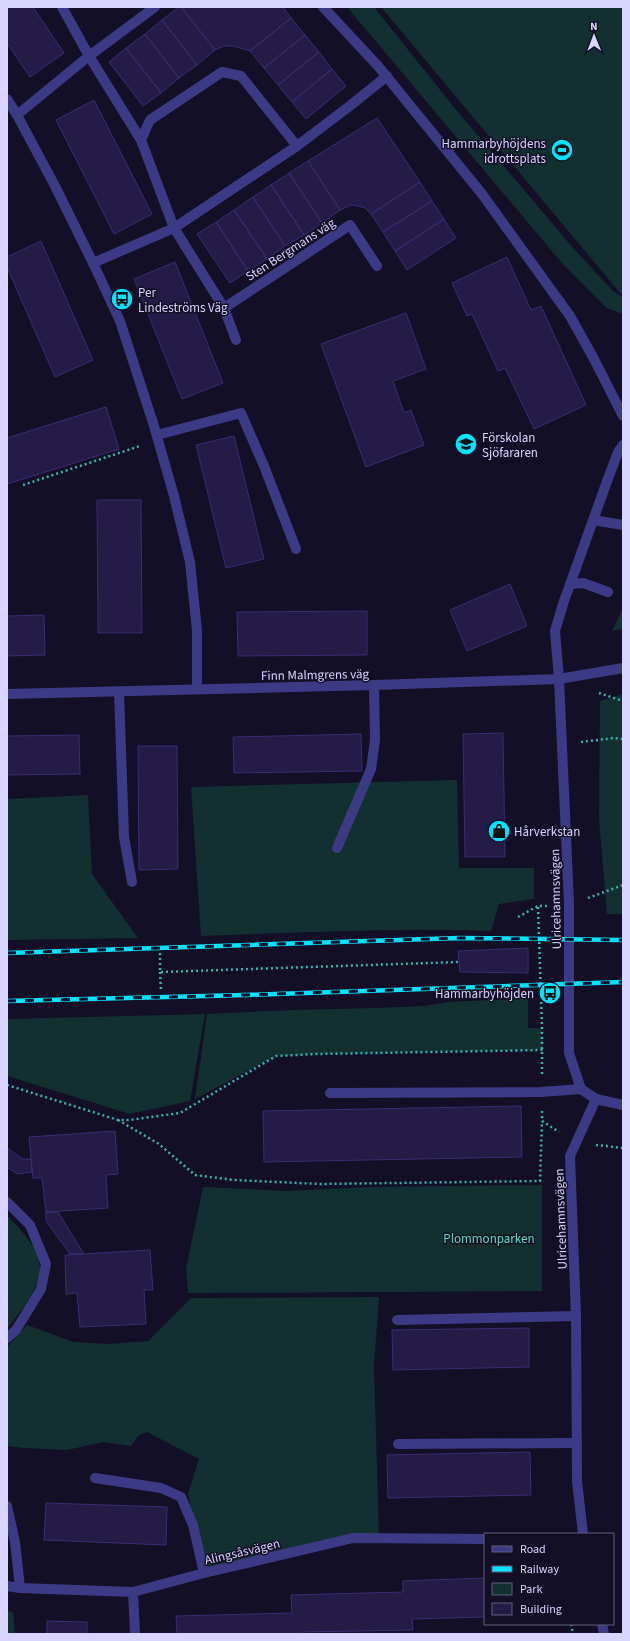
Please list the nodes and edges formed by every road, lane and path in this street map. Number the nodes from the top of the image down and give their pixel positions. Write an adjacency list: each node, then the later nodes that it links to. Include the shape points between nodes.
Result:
1 (62, 7): 4 (street)
2 (155, 7): 4 (street)
3 (323, 7): 5 (street)
4 (89, 56): 7 (street); 8 (street)
5 (387, 76): 9 (street); 15 (street, via 482,194 570,316)
6 (7, 99): 7 (street)
7 (17, 115): 11 (street)
8 (141, 140): 9 (street, via 150,120 222,72 241,76); 10 (street)
9 (297, 146): 10 (street)
10 (174, 228): 11 (street); 13 (street)
11 (94, 263): 16 (street, via 120,321)
12 (377, 266): 13 (street, Sten Bergmans väg, via 350,225)
13 (224, 308): 14 (street)
14 (236, 340)
15 (623, 416)
16 (157, 435): 18 (path, via 137,447); 21 (street, via 241,412); 27 (street, via 190,562 197,631)
17 (623, 445): 19 (street, Ulricehamnsvägen, via 618,452)
18 (23, 485)
19 (593, 520): 20 (street); 22 (street, Ulricehamnsvägen)
20 (623, 525)
21 (296, 549)
22 (570, 584): 23 (street, via 583,583); 25 (street, Ulricehamnsvägen, via 555,630)
23 (608, 592)
24 (623, 668): 25 (street, Finn Malmgrens väg)
25 (559, 679): 26 (street, Finn Malmgrens väg); 31 (street, Ulricehamnsvägen)
26 (374, 685): 27 (street, Finn Malmgrens väg); 32 (street, via 375,740 371,769)
27 (197, 689): 28 (street, Finn Malmgrens väg)
28 (119, 692): 29 (street, Finn Malmgrens väg); 33 (street, via 124,837)
29 (7, 694)
30 (623, 739): 31 (path)
31 (563, 745): 35 (street, Ulricehamnsvägen)
32 (337, 848)
33 (132, 882)
34 (623, 885): 35 (path)
35 (569, 904): 44 (street, Ulricehamnsvägen, via 569,1054)
36 (538, 906): 37 (path)
37 (518, 918)
38 (160, 953): 40 (path)
39 (459, 962): 40 (path)
40 (160, 972): 41 (path)
41 (161, 990)
42 (543, 1050): 48 (path, via 276,1056 180,1113)
43 (7, 1085): 48 (path)
44 (581, 1089): 45 (street, via 541,1092); 46 (street)
45 (330, 1093)
46 (596, 1099): 47 (street); 51 (street, Ulricehamnsvägen, via 570,1156)
47 (623, 1105)
48 (118, 1120): 49 (path, via 159,1144 195,1175 234,1180 320,1184 540,1181)
49 (542, 1122)
50 (7, 1202): 53 (street, via 30,1225 46,1264 41,1289 16,1330)
51 (576, 1316): 52 (street); 54 (street, Ulricehamnsvägen)
52 (397, 1320)
53 (7, 1338)
54 (577, 1443): 55 (street); 58 (street, Ulricehamnsvägen)
55 (398, 1444)
56 (95, 1478): 60 (street, via 161,1488 181,1497 193,1525)
57 (7, 1506): 62 (street, via 15,1542)
58 (583, 1533)
59 (484, 1539): 60 (street, Alingsåsvägen, via 353,1538)
60 (204, 1573): 63 (street, Alingsåsvägen)
61 (7, 1586): 62 (street, Alingsåsvägen)
62 (20, 1588): 63 (street, Alingsåsvägen)
63 (133, 1592): 64 (street)
64 (135, 1634)

